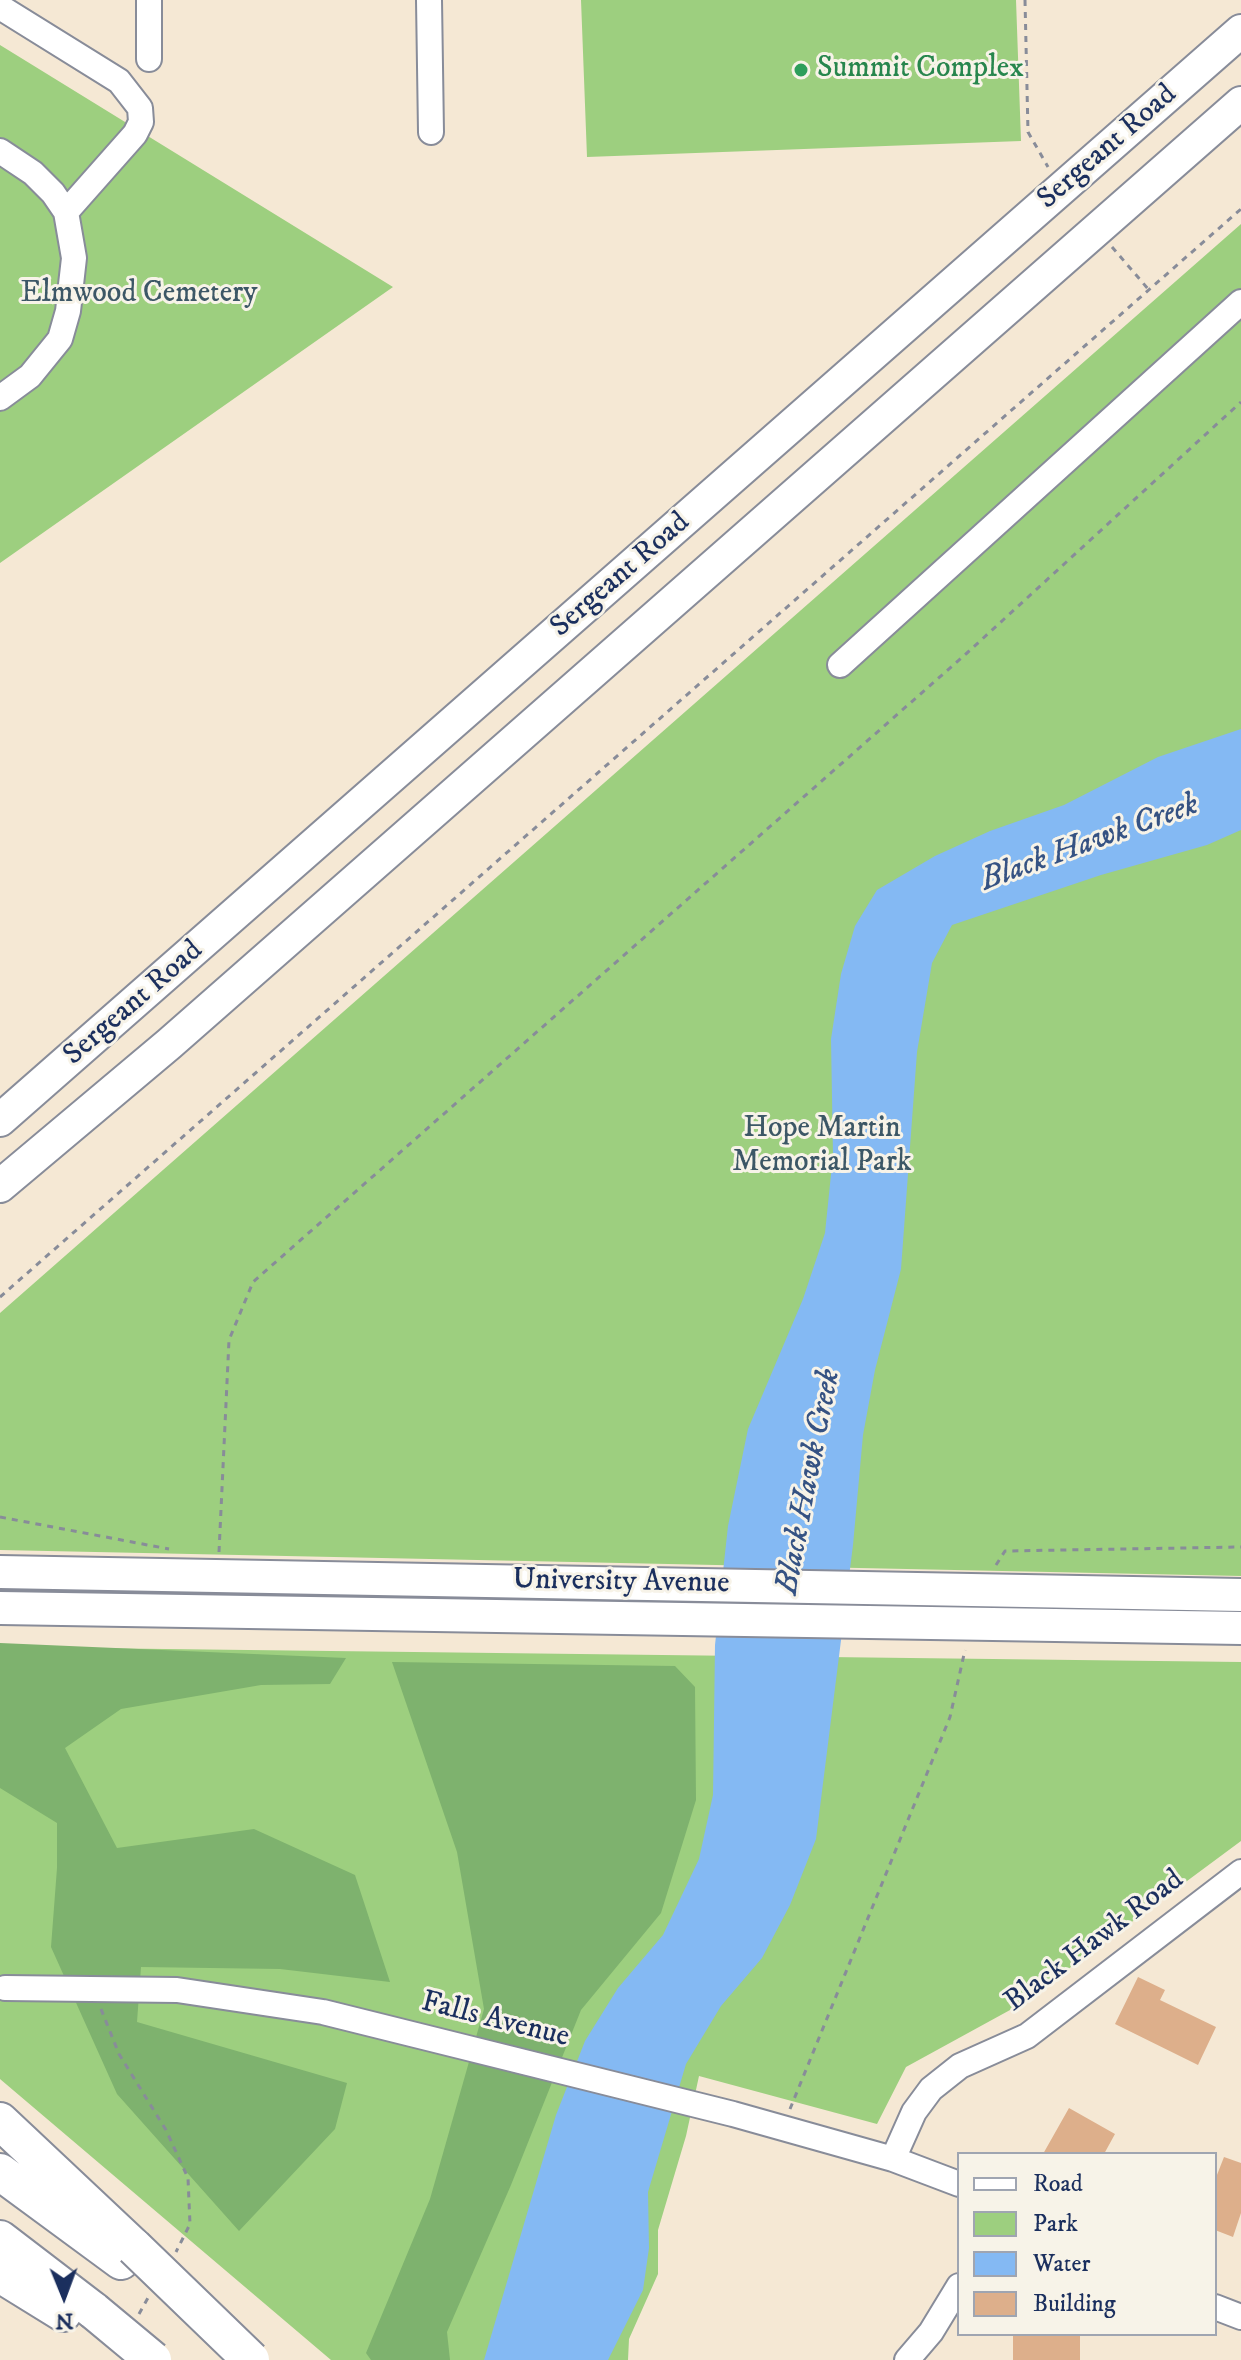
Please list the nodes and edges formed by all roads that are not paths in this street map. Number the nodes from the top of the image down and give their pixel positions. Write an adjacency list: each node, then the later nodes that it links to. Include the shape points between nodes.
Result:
1 (149, 0): 5 (street)
2 (429, 0): 7 (street)
3 (0, 7): 9 (street, via 119,81 140,108 135,134)
4 (1241, 31): 13 (main road, Sergeant Road)
5 (149, 59)
6 (1241, 103): 14 (main road, Sergeant Road, via 169,1044)
7 (431, 132)
8 (0, 151): 9 (street, via 33,173)
9 (66, 212): 11 (street, via 74,258 60,339 30,376)
10 (1241, 302): 12 (street)
11 (0, 398)
12 (840, 665)
13 (0, 1120)
14 (0, 1186)
15 (0, 1572): 17 (main road, University Avenue, via 655,1584)
16 (1241, 1595): 17 (main road, University Avenue, via 979,1591)
17 (925, 1606): 18 (main road, University Avenue, via 655,1619); 19 (main road, University Avenue, via 971,1622)
18 (0, 1608)
19 (1241, 1628)
20 (1241, 1872): 23 (street, Black Hawk Road, via 1027,2036 960,2066 931,2089)
21 (5, 1988): 23 (street, Falls Avenue, via 177,1990 323,2012)
22 (0, 2121): 27 (highway)
23 (893, 2159): 25 (street, Falls Avenue)
24 (0, 2172): 27 (highway)
25 (957, 2183)
26 (0, 2239): 32 (highway)
27 (130, 2256): 35 (highway); 36 (highway, bridge)
28 (0, 2274): 32 (highway)
29 (957, 2289): 37 (street)
30 (1217, 2308): 31 (street)
31 (1241, 2317)
32 (89, 2319): 33 (highway); 34 (highway, bridge)
33 (136, 2360)
34 (153, 2360)
35 (242, 2360)
36 (251, 2360)
37 (907, 2360)

